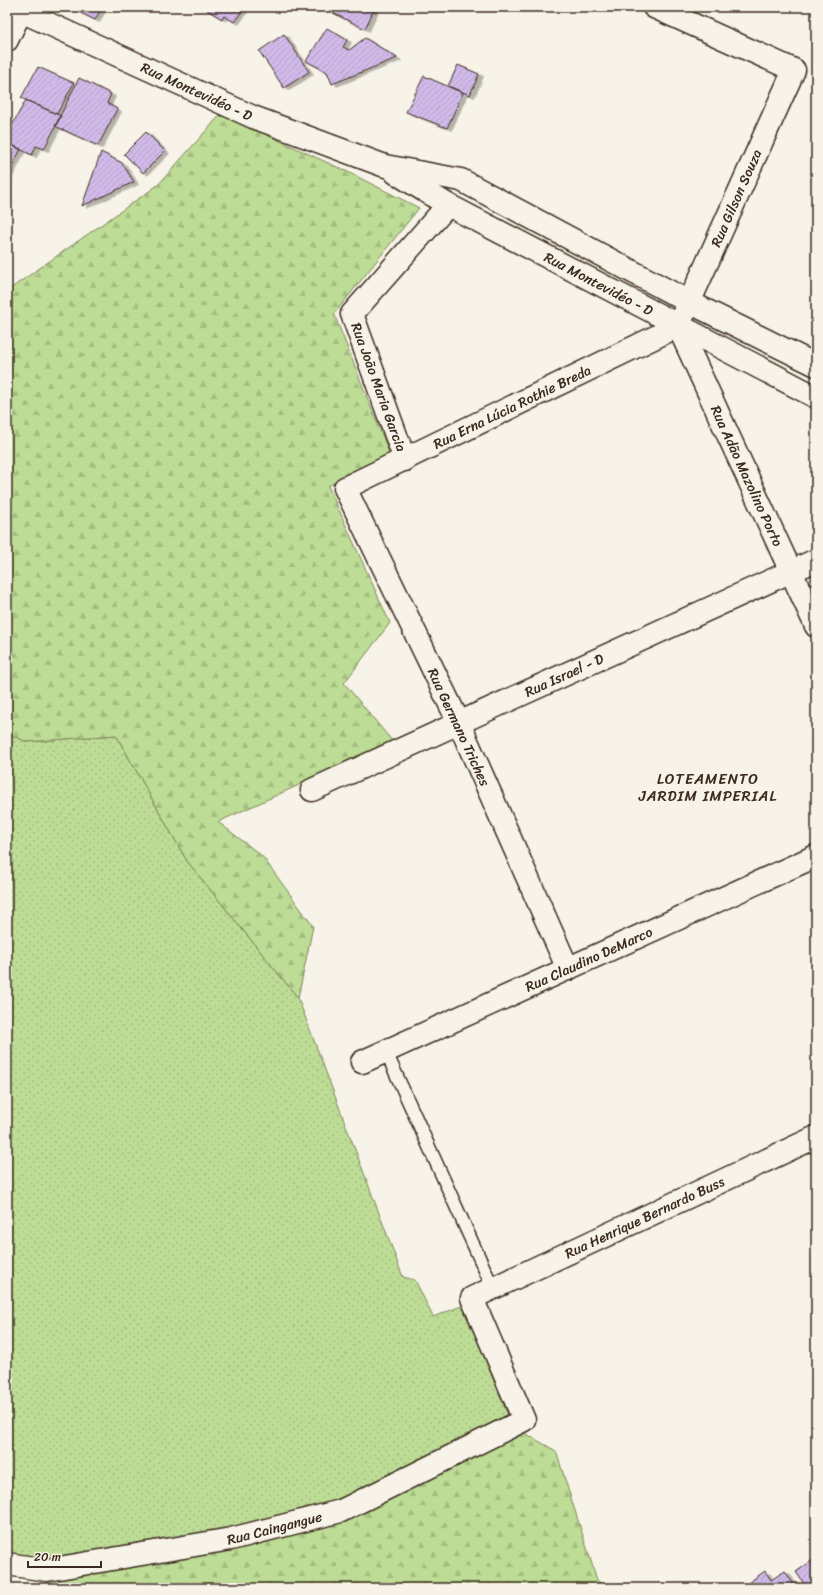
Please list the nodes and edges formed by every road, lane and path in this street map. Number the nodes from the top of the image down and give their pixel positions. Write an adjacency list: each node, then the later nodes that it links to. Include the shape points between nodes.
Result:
1 (654, 7): 6 (street, Rua Gilson Souza, via 794,70)
2 (19, 8): 3 (street); 4 (street, Rua Montevidéo - D, via 253,117)
3 (7, 40)
4 (384, 166): 5 (street, Rua Montevidéo - D); 6 (street, Rua Montevidéo - D, via 461,180)
5 (448, 205): 7 (street, Rua Montevidéo - D); 10 (street, Rua João Maria Garcia, via 352,314)
6 (690, 302): 7 (street, Rua Gilson Souza); 8 (street, Rua Montevidéo - D)
7 (678, 326): 9 (street, Rua Montevidéo - D); 10 (street, Rua Erna Lúcia Rothie Breda); 13 (street, Rua Adão Mazolino Porto)
8 (813, 364): 9 (street)
9 (806, 393)
10 (406, 460): 11 (street, Rua Erna Lúcia Rothie Breda)
11 (345, 488): 15 (street, Rua Germano Triches)
12 (816, 560): 13 (street, Rua Israel - D)
13 (791, 571): 14 (street, Rua Adão Mazolino Porto); 15 (street, Rua Israel - D)
14 (816, 626)
15 (459, 723): 16 (street, Rua Israel - D); 18 (street, Rua Germano Triches)
16 (312, 790)
17 (816, 856): 18 (street, Rua Claudino DeMarco)
18 (568, 969): 19 (street, Rua Claudino DeMarco)
19 (386, 1052): 20 (street, Rua Claudino DeMarco); 22 (lane)
20 (362, 1062)
21 (816, 1137): 22 (street, Rua Henrique Bernardo Buss)
22 (493, 1288): 23 (street, Rua Henrique Bernardo Buss, via 472,1298)
23 (524, 1420): 24 (street, Rua Caingangue, via 341,1511 231,1539 47,1570)
24 (7, 1564)

